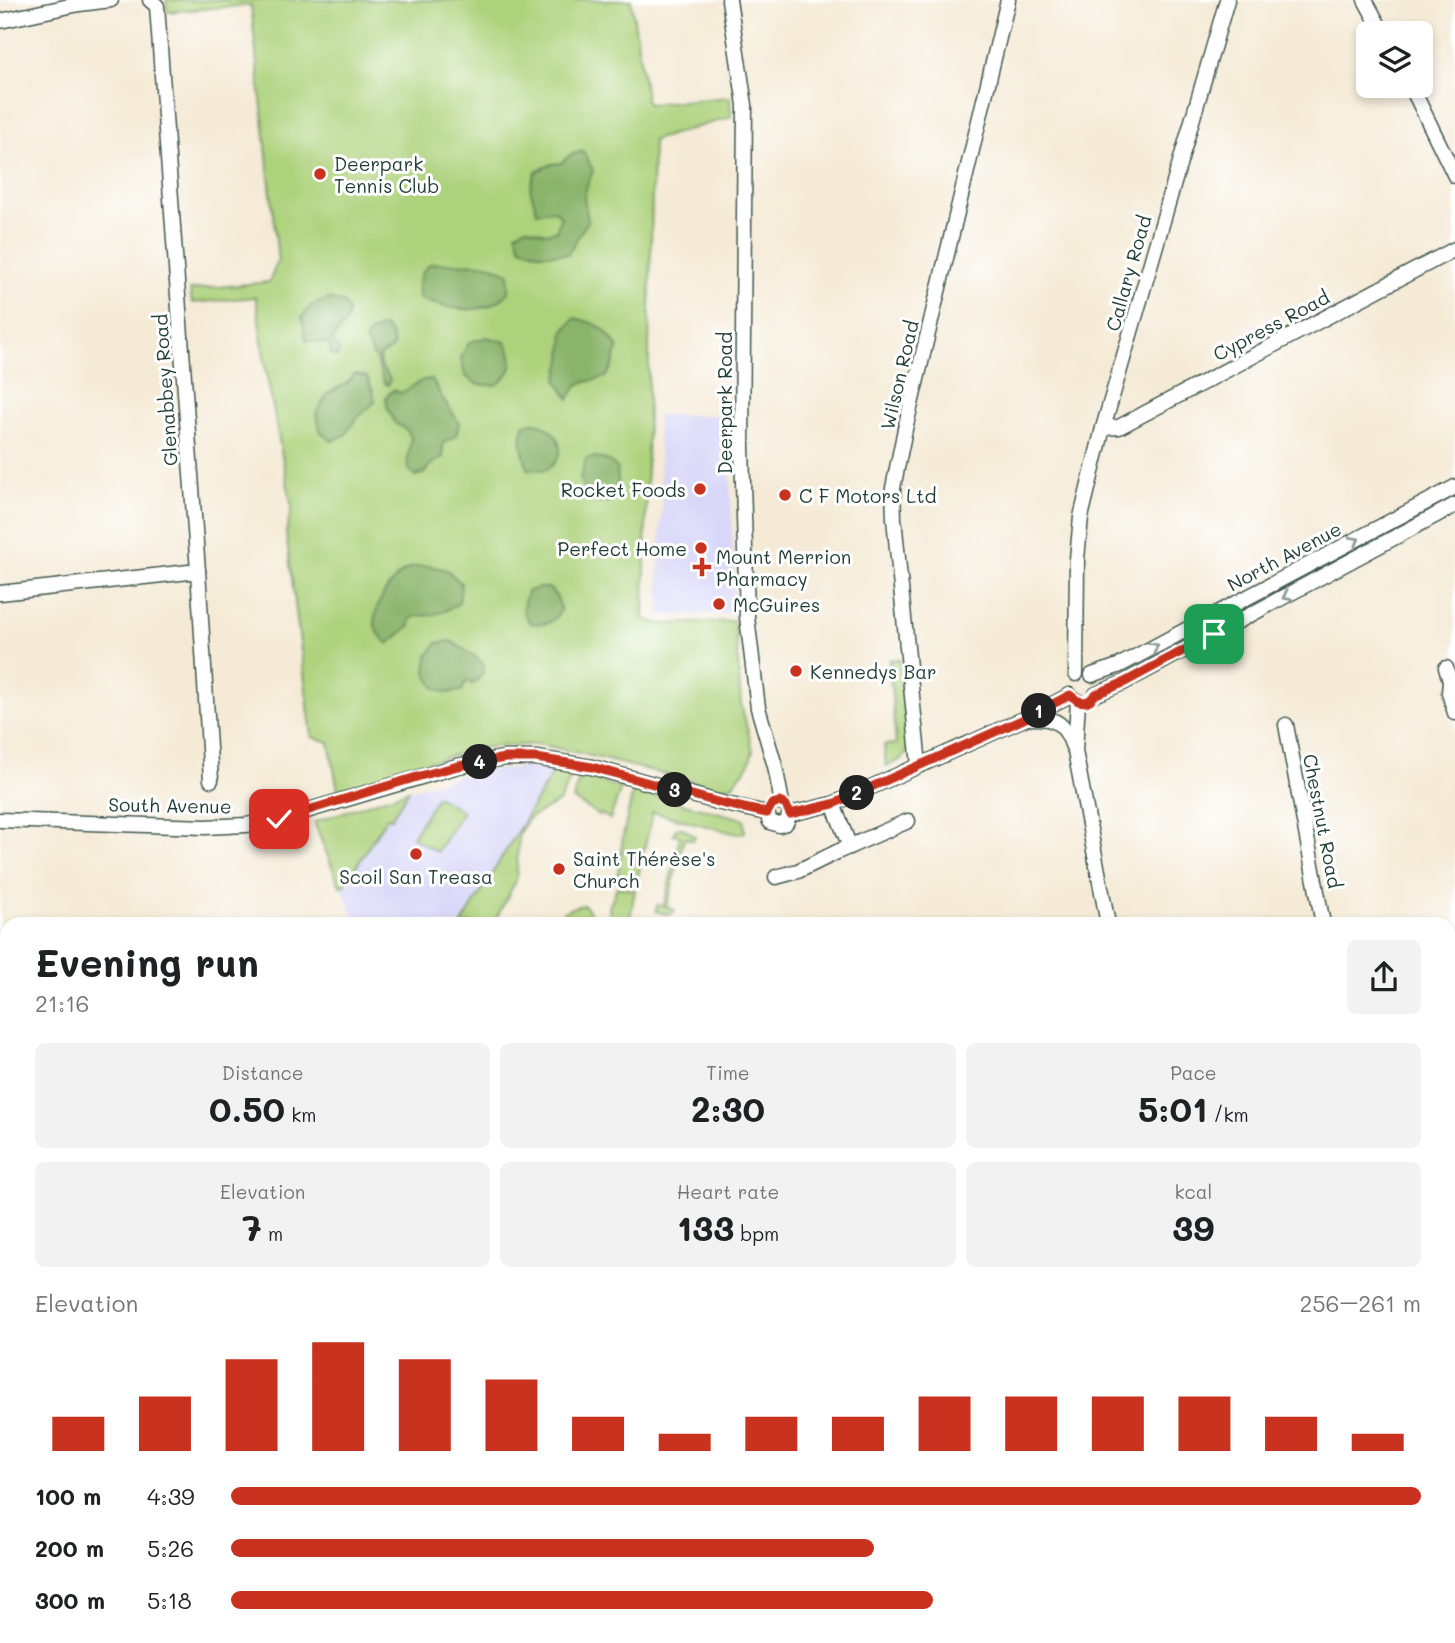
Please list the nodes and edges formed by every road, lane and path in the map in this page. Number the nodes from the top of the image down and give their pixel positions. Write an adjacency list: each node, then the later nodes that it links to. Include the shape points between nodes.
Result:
1 (111, 0): 7 (street)
2 (150, 0): 15 (street, Glenabbey Road, via 157,6)
3 (729, 0): 29 (street, Deerpark Road, via 746,105 742,448 747,617 758,708)
4 (1008, 0): 26 (street, Wilson Road, via 892,488)
5 (1227, 0): 12 (street, Callary Road)
6 (1365, 0): 8 (street)
7 (0, 21)
8 (1376, 21)
9 (1417, 98): 10 (street)
10 (1455, 176)
11 (1455, 250): 12 (street, Cypress Road, via 1119,427)
12 (1103, 428): 18 (street, Callary Road, via 1080,520)
13 (1455, 487): 19 (street, North Avenue, one-way to 13, via 1118,666)
14 (1455, 505): 20 (street, North Avenue, one-way to 20)
15 (198, 571): 16 (street); 27 (street, Glenabbey Road)
16 (0, 593)
17 (1446, 668): 22 (street)
18 (1076, 674): 19 (street); 21 (street, via 1068,685)
19 (1092, 675): 20 (street)
20 (1096, 694): 21 (street, via 1086,702)
21 (1074, 698): 23 (street); 25 (street)
22 (1455, 713)
23 (1026, 718): 25 (street, via 1058,723); 26 (street)
24 (1286, 725): 35 (street, Chestnut Road)
25 (1075, 751): 34 (street)
26 (919, 765): 28 (street)
27 (211, 780)
28 (833, 804): 29 (street); 32 (street)
29 (786, 808): 30 (street, South Avenue, via 786,823 779,825 770,822 767,813 592,767 505,758 458,766 246,825)
30 (0, 820)
31 (908, 821): 32 (street)
32 (850, 847): 33 (street)
33 (776, 877)
34 (1107, 917)
35 (1321, 917)

